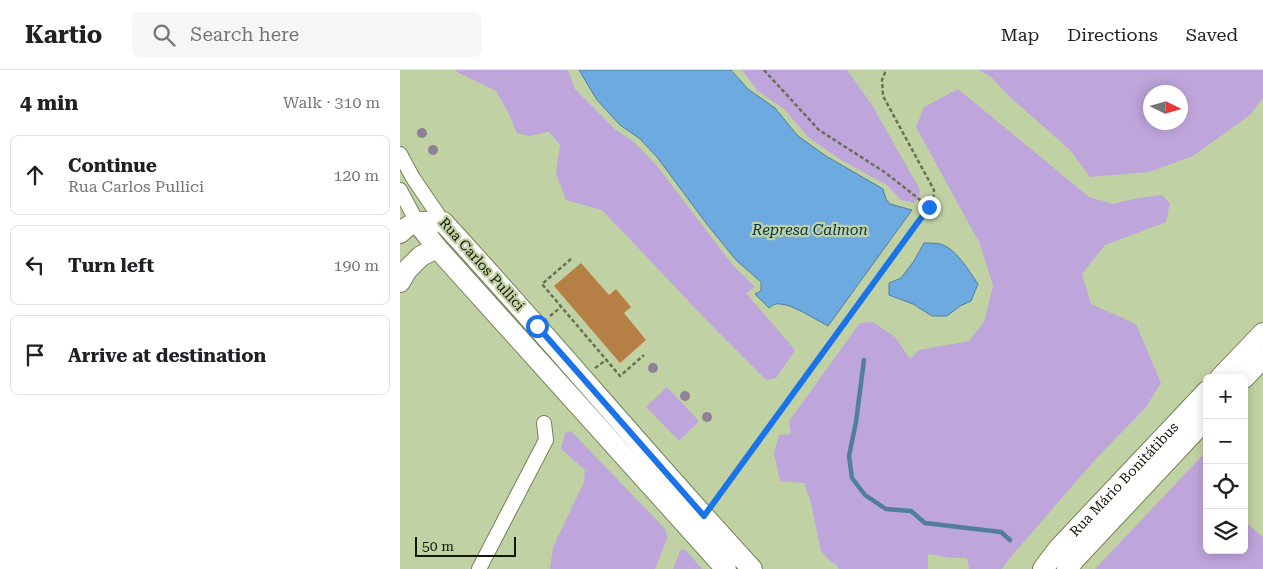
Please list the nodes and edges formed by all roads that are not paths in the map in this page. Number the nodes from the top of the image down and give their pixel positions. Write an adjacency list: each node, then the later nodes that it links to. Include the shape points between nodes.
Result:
1 (400, 154): 4 (street, Rua Carlos Pullici)
2 (400, 190): 3 (street, Rua Carlos Pullici)
3 (417, 222): 4 (main road); 5 (main road, via 406,226); 6 (main road, Rua Carlos Pullici)
4 (443, 222): 17 (main road, Rua Carlos Pullici)
5 (400, 233)
6 (437, 248): 7 (main road, via 421,256); 16 (main road, Rua Carlos Pullici)
7 (400, 282)
8 (1263, 333): 10 (main road)
9 (1263, 358): 11 (main road)
10 (1224, 374)
11 (1248, 374)
12 (1203, 395): 18 (main road, Rua Mário Bonitátibus, via 1058,549)
13 (1206, 419): 19 (main road, Rua Mário Bonitátibus)
14 (544, 423): 15 (street, via 546,440)
15 (479, 569)
16 (726, 569)
17 (752, 569)
18 (1043, 569)
19 (1066, 569)

